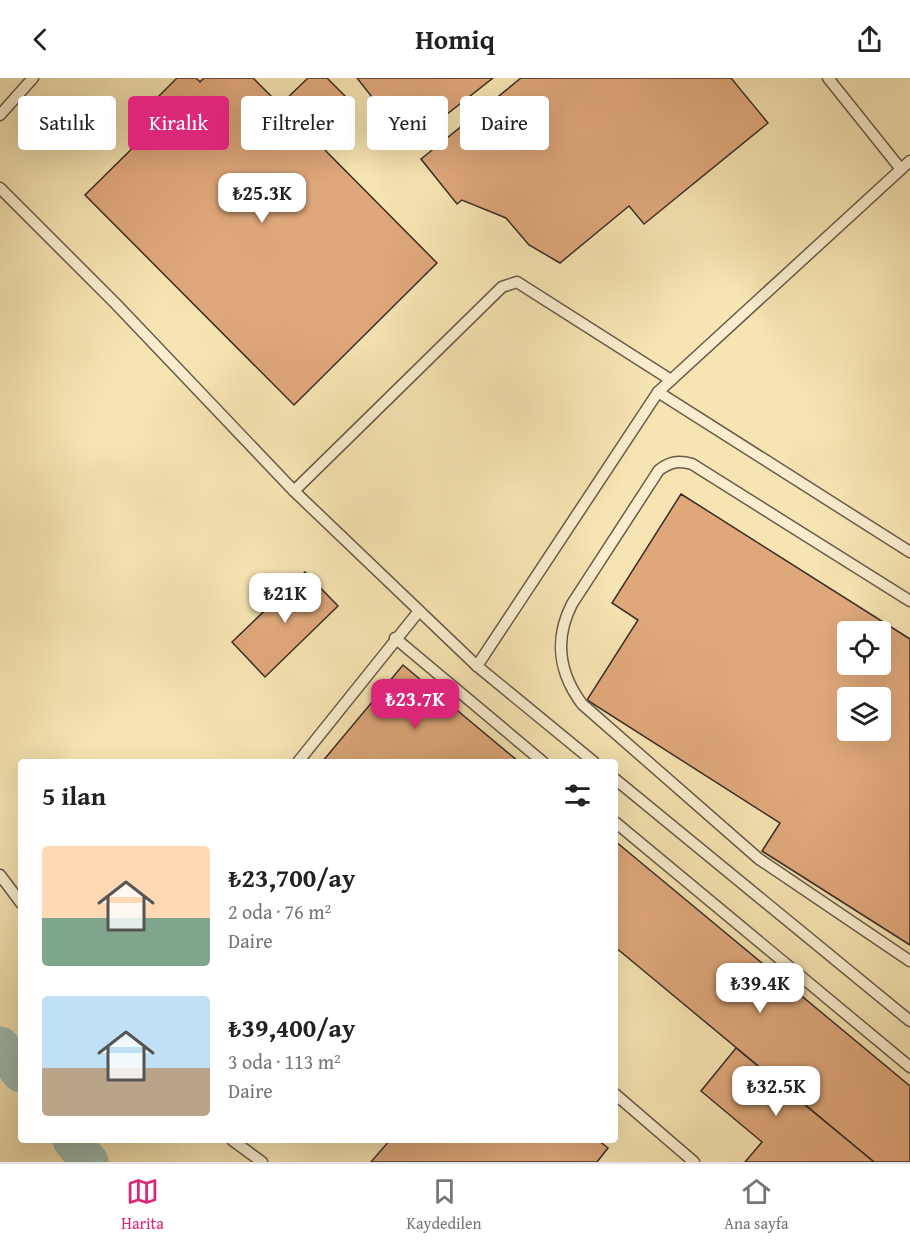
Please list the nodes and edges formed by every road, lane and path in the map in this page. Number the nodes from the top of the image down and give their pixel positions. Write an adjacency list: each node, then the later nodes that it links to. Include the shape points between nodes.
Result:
1 (33, 78): 3 (lane)
2 (828, 78): 5 (lane)
3 (0, 115)
4 (910, 161): 5 (lane)
5 (900, 168): 7 (lane)
6 (0, 188): 9 (lane)
7 (671, 380): 8 (lane); 9 (lane, via 517,282 502,287)
8 (658, 392): 10 (lane); 14 (lane)
9 (294, 491): 12 (lane)
10 (910, 552)
11 (910, 601): 22 (lane, via 692,464 671,462 659,470 572,604 562,628 560,653 567,681 582,704 759,859)
12 (419, 611): 13 (lane); 14 (lane)
13 (395, 638): 15 (lane); 16 (lane)
14 (477, 666): 17 (lane)
15 (300, 759)
16 (539, 759)
17 (590, 759)
18 (618, 781): 23 (lane)
19 (618, 824): 24 (lane)
20 (0, 875): 21 (lane)
21 (18, 899)
22 (910, 961)
23 (910, 1021)
24 (910, 1067)
25 (618, 1098): 28 (lane)
26 (236, 1143): 27 (lane)
27 (262, 1162)
28 (694, 1162)

